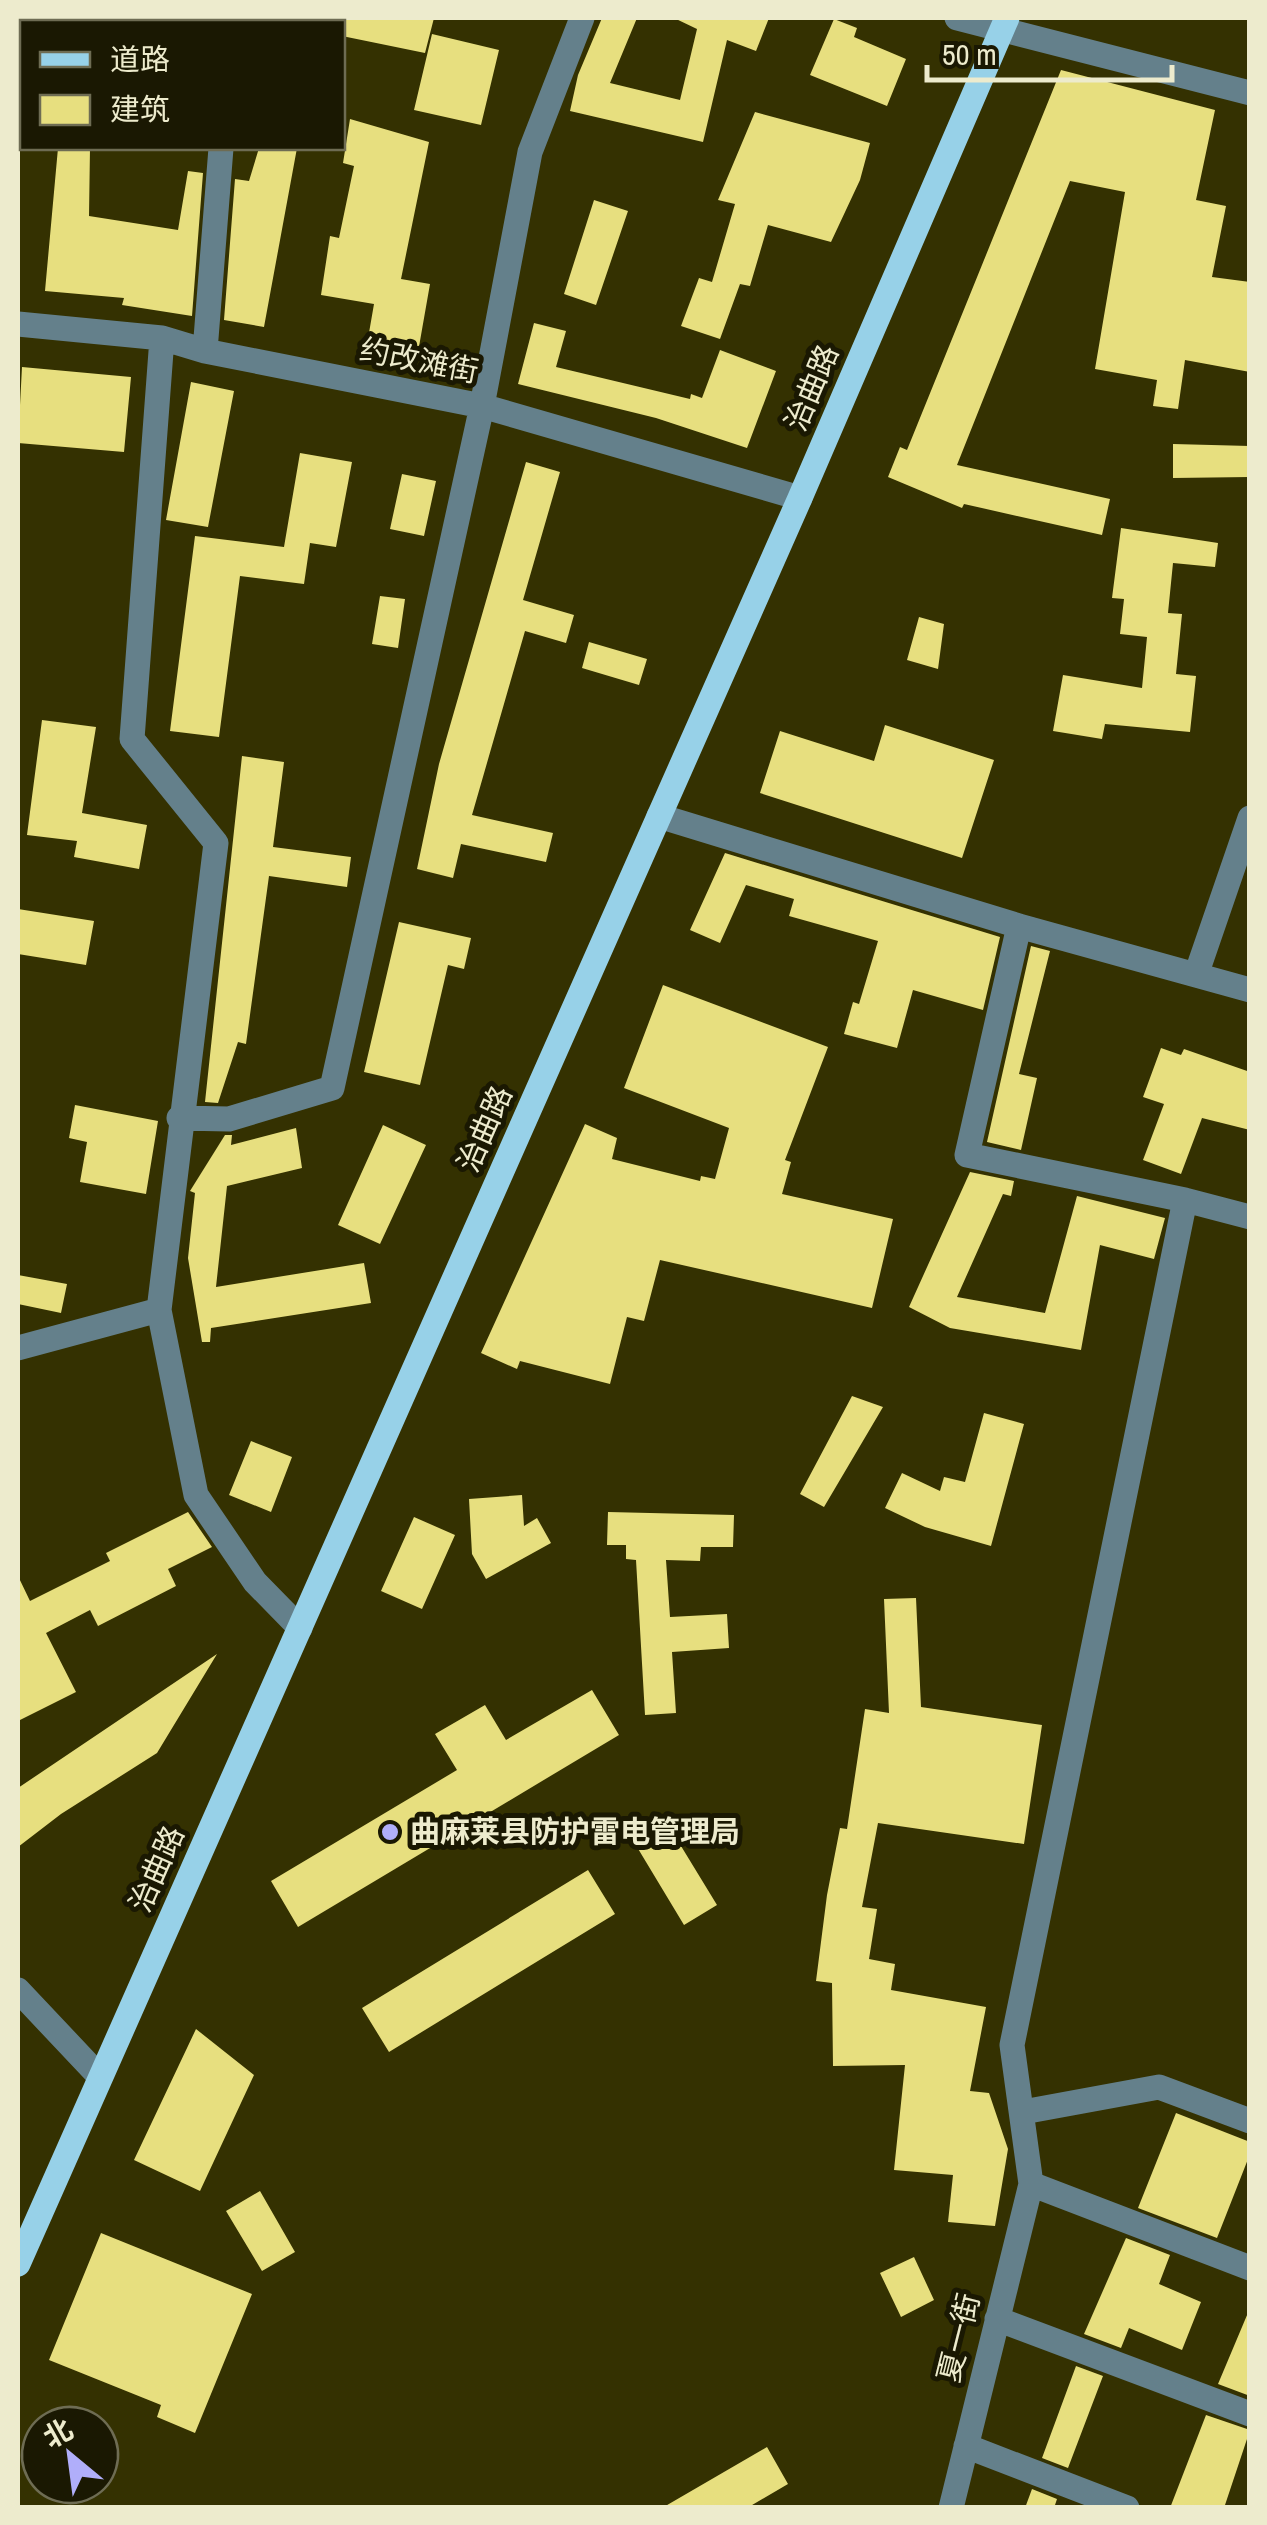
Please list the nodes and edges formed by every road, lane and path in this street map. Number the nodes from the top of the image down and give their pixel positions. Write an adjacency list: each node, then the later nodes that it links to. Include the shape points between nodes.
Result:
1 (582, 18): 9 (street, via 530,152)
2 (958, 18): 3 (street)
3 (1004, 25): 4 (street); 10 (main road, 治曲路)
4 (1250, 93)
5 (220, 150): 8 (street)
6 (18, 324): 7 (street, 约改滩街)
7 (162, 338): 8 (street, 约改滩街); 16 (street, via 132,739 216,843)
8 (205, 351): 9 (street, 约改滩街)
9 (482, 406): 10 (street, 约改滩街); 16 (street, via 332,1088 228,1119)
10 (800, 498): 11 (main road, 治曲路)
11 (660, 816): 13 (street); 21 (main road, 治曲路)
12 (1250, 818): 14 (street)
13 (1019, 926): 14 (street); 17 (street, via 968,1155)
14 (1196, 975): 15 (street)
15 (1250, 990)
16 (179, 1118): 19 (street)
17 (1185, 1200): 18 (street); 24 (street, via 1012,2046)
18 (1250, 1217)
19 (159, 1310): 20 (street); 21 (street, via 196,1496 256,1582)
20 (18, 1348)
21 (300, 1628): 23 (main road, 治曲路)
22 (18, 1990): 23 (street)
23 (100, 2077): 27 (main road, 治曲路)
24 (1023, 2112): 25 (street, via 1159,2087); 26 (street)
25 (1250, 2121)
26 (1031, 2184): 28 (street); 29 (street, 夏一街)
27 (18, 2264)
28 (1250, 2268)
29 (998, 2319): 30 (street); 31 (street, 夏一街)
30 (1250, 2414)
31 (966, 2446): 32 (street, 夏一街); 33 (street)
32 (951, 2508)
33 (1126, 2508)

